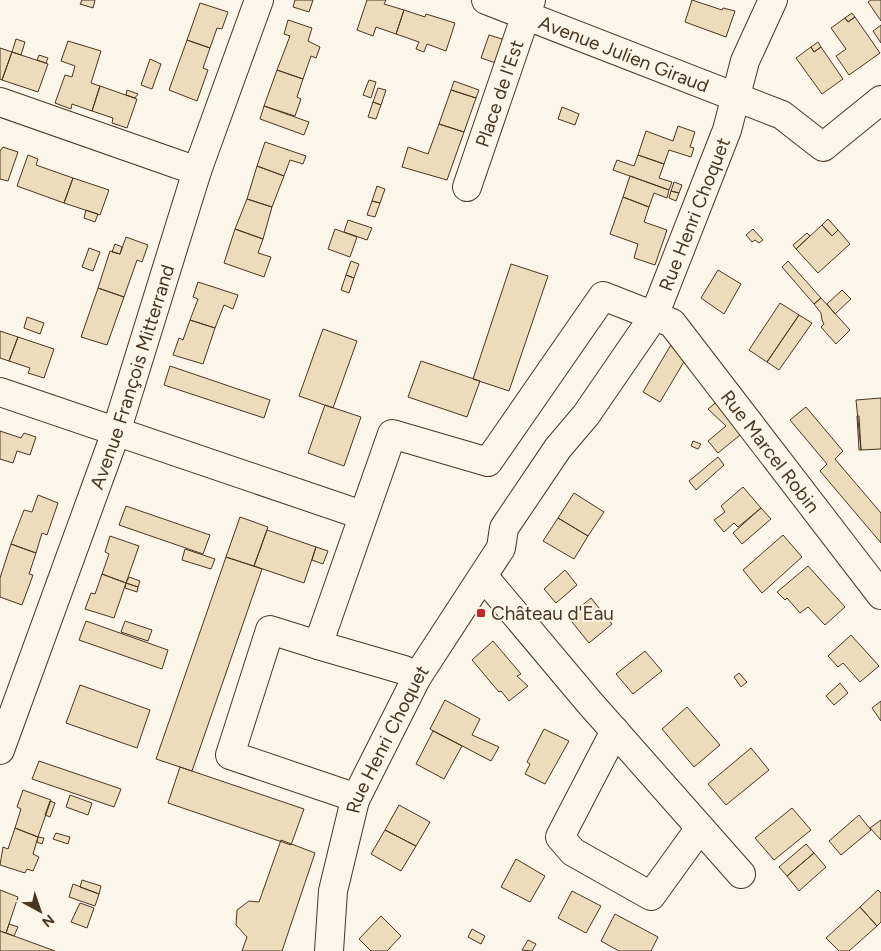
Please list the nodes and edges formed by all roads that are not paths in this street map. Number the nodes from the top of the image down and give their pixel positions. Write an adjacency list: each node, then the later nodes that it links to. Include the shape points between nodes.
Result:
1 (259, 0): 8 (street, Avenue François Mitterrand)
2 (486, 0): 4 (street, Avenue Julien Giraud)
3 (773, 0): 5 (street, Rue Henri Choquet, via 745,61)
4 (529, 7): 5 (street, Avenue Julien Giraud); 9 (street, Place de l'Est)
5 (734, 97): 6 (street, Avenue Julien Giraud, via 782,116 823,147); 10 (street, Rue Henri Choquet, via 727,130)
6 (881, 100)
7 (0, 102): 8 (street)
8 (198, 170): 12 (street, Avenue François Mitterrand)
9 (467, 186)
10 (654, 316): 13 (street, Rue Marcel Robin, via 603,296 488,462 392,434); 14 (street, Rue Henri Choquet, via 586,415 577,443 518,534 501,548); 15 (street, Rue Marcel Robin, via 672,323)
11 (0, 392): 12 (street)
12 (116, 432): 13 (street); 18 (street, Avenue François Mitterrand)
13 (362, 515): 16 (street)
14 (484, 577): 17 (street, Rue Henri Choquet); 19 (street)
15 (881, 595)
16 (318, 645): 17 (street); 21 (street, via 270,630 230,755)
17 (418, 677): 21 (street, Rue Henri Choquet)
18 (10, 691): 20 (street, Avenue François Mitterrand)
19 (615, 731): 22 (street); 22 (street, via 560,837 573,852 651,896)
20 (0, 750)
21 (355, 800): 24 (street, Rue Henri Choquet, via 333,891)
22 (700, 828): 23 (street)
23 (741, 874)
24 (329, 951)

